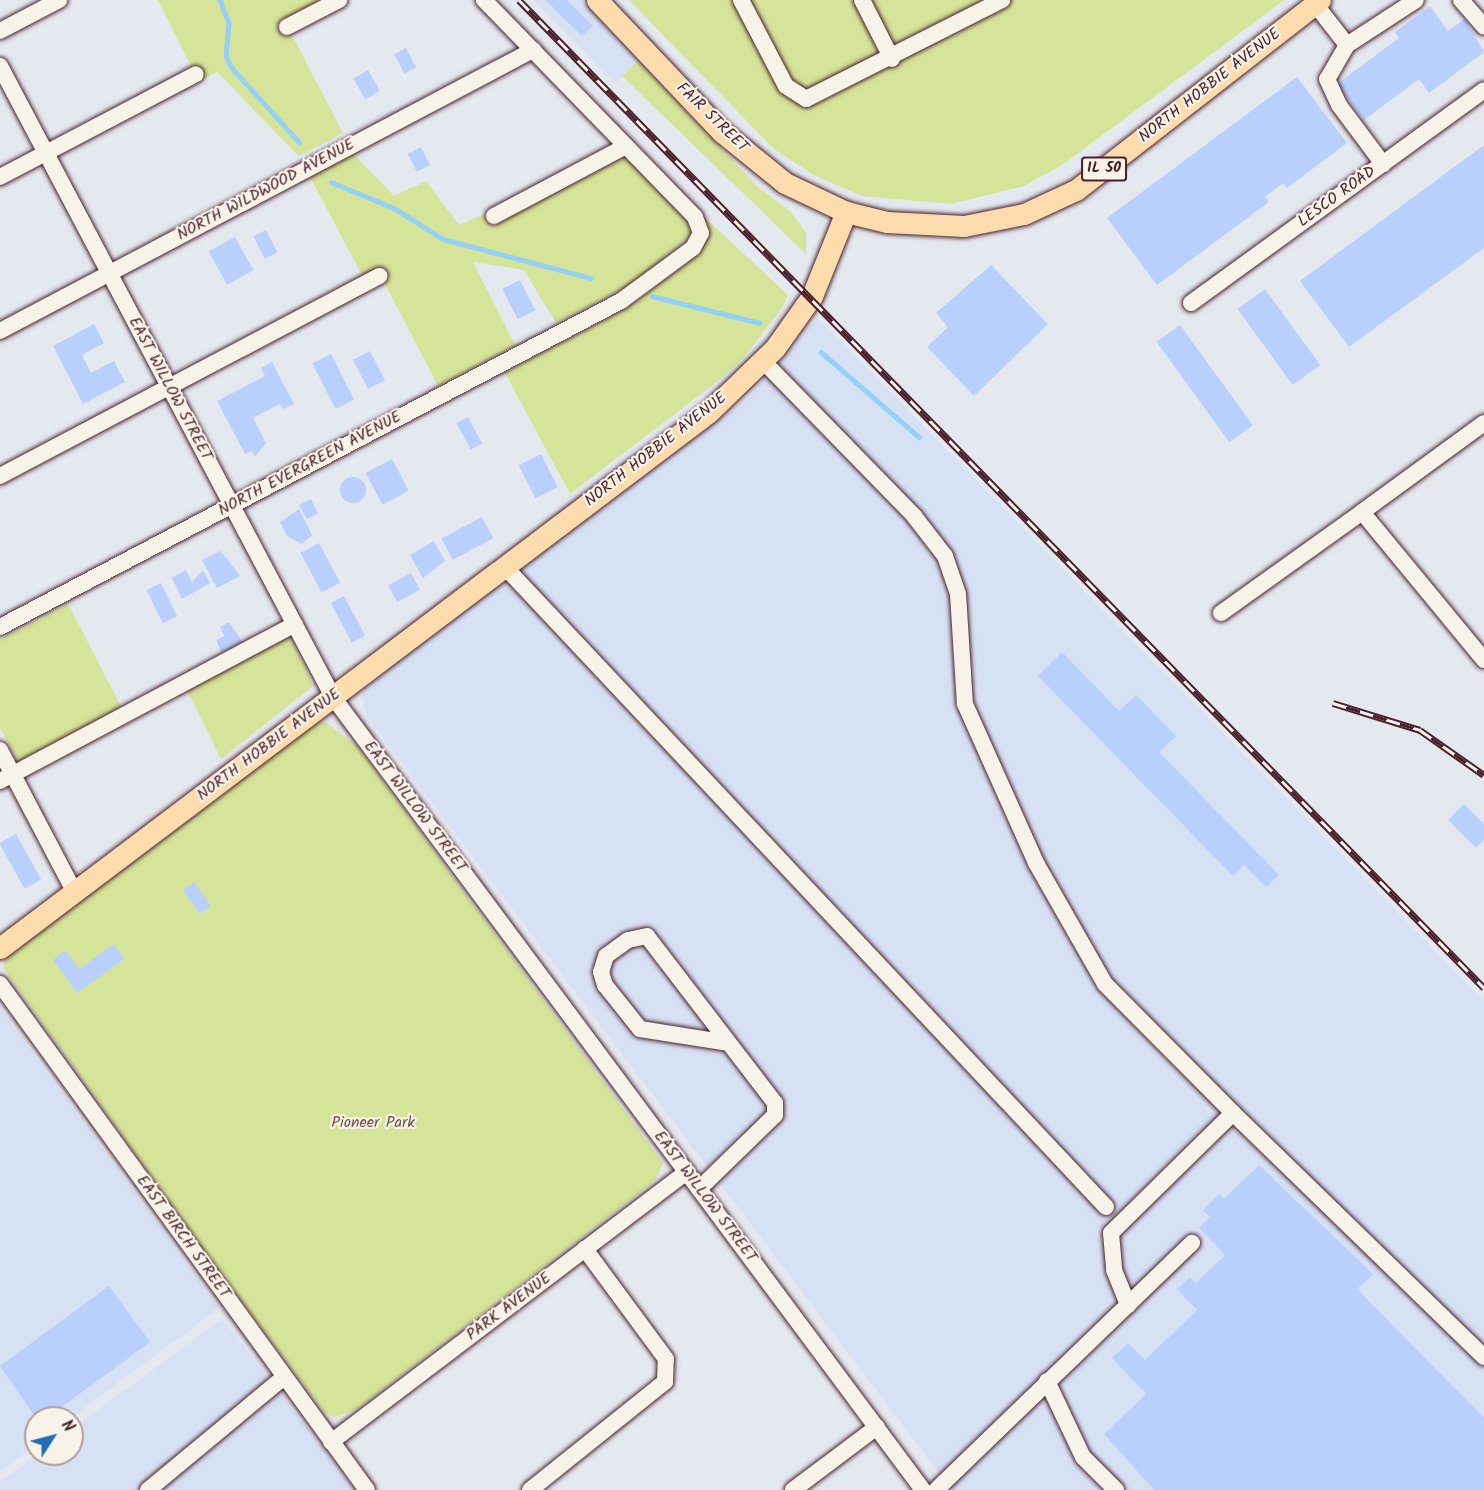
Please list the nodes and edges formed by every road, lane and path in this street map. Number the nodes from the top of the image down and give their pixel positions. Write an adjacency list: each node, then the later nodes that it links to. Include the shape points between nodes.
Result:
1 (58, 0): 13 (street)
2 (339, 0): 11 (street)
3 (484, 0): 15 (street)
4 (597, 0): 24 (main road, FAIR STREET / IL 50, via 722,132 785,183)
5 (741, 0): 16 (street, via 795,96 822,96)
6 (862, 0): 16 (street)
7 (1002, 0): 16 (street)
8 (1416, 0): 14 (street)
9 (1461, 0): 12 (street)
10 (1317, 2): 14 (street); 24 (main road, NORTH HOBBIE AVENUE / IL 50, via 1101,171 1050,204 996,222 964,226 887,222)
11 (287, 27)
12 (1484, 27)
13 (0, 31)
14 (1347, 45): 22 (street, via 1327,79 1339,105)
15 (532, 50): 20 (street); 26 (street, NORTH WILDWOOD AVENUE)
16 (892, 59)
17 (0, 66): 21 (street, EAST WILLOW STREET)
18 (196, 74): 21 (street)
19 (1484, 90): 22 (street, LESCO ROAD)
20 (626, 146): 25 (street); 34 (street, NORTH EVERGREEN AVENUE, via 695,217 701,233 675,263 621,301)
21 (46, 153): 23 (street); 26 (street, EAST WILLOW STREET)
22 (1383, 164): 28 (street, LESCO ROAD)
23 (0, 177)
24 (846, 212): 30 (main road, NORTH HOBBIE AVENUE, via 812,296)
25 (494, 216)
26 (109, 273): 29 (street, NORTH WILDWOOD AVENUE); 31 (street, EAST WILLOW STREET)
27 (379, 276): 31 (street)
28 (1191, 303)
29 (0, 331)
30 (762, 360): 36 (main road, NORTH HOBBIE AVENUE, via 708,413); 48 (street, via 914,516 945,556 958,594 965,704 1035,863 1105,984)
31 (169, 387): 33 (street); 34 (street, EAST WILLOW STREET)
32 (1484, 423): 35 (street)
33 (0, 476)
34 (232, 505): 38 (street, EAST WILLOW STREET); 39 (street, NORTH EVERGREEN AVENUE)
35 (1362, 512): 37 (street); 40 (street)
36 (505, 567): 41 (main road, NORTH HOBBIE AVENUE); 51 (street)
37 (1221, 613)
38 (295, 624): 41 (street, EAST WILLOW STREET); 43 (street)
39 (0, 627)
40 (1484, 660)
41 (333, 697): 44 (main road, NORTH HOBBIE AVENUE); 49 (street, EAST WILLOW STREET)
42 (0, 750): 43 (street)
43 (6, 778): 44 (street)
44 (75, 892): 45 (main road, NORTH HOBBIE AVENUE)
45 (0, 948)
46 (0, 984): 56 (street, EAST BIRCH STREET)
47 (728, 1043): 47 (street, via 647,936 628,940 606,956 601,972 605,984 640,1029); 50 (street, via 775,1103 775,1115)
48 (1233, 1113): 54 (street, via 1111,1233 1114,1270); 55 (street)
49 (687, 1172): 50 (street, EAST WILLOW STREET); 53 (street, PARK AVENUE)
50 (699, 1189): 58 (street, EAST WILLOW STREET)
51 (1106, 1207)
52 (1192, 1243): 54 (street)
53 (585, 1249): 59 (street, PARK AVENUE); 62 (street, via 666,1359 665,1382)
54 (1128, 1305): 57 (street)
55 (1484, 1357)
56 (284, 1377): 59 (street, EAST BIRCH STREET); 60 (street)
57 (1047, 1381): 65 (street); 66 (street, via 1083,1457)
58 (877, 1427): 63 (street); 64 (street, EAST WILLOW STREET)
59 (331, 1442): 61 (street, EAST BIRCH STREET)
60 (148, 1490)
61 (367, 1490)
62 (530, 1490)
63 (792, 1490)
64 (923, 1490)
65 (936, 1490)
66 (1116, 1490)

